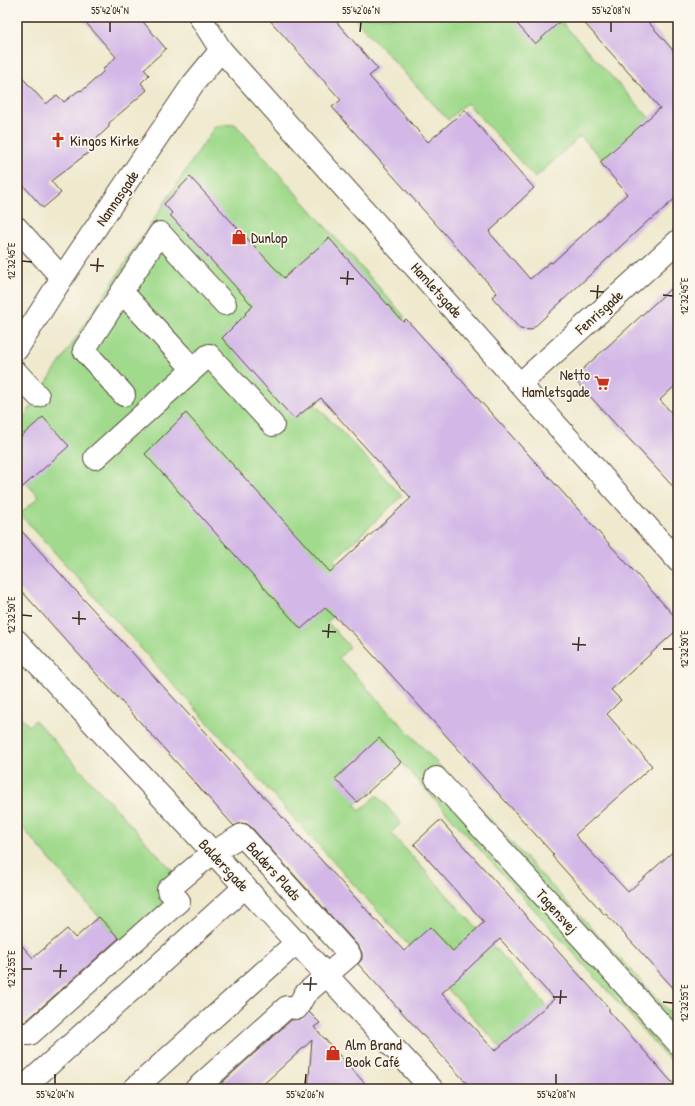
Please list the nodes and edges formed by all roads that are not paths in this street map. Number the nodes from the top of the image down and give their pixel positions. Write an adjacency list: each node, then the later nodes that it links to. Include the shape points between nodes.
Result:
1 (200, 17): 2 (street, Hamletsgade)
2 (221, 50): 5 (street, Nannasgade, via 193,84); 11 (street, Hamletsgade)
3 (17, 228): 5 (street)
4 (678, 241): 11 (street, Fenrisgade)
5 (62, 278): 8 (street, Nannasgade)
6 (122, 292): 7 (street, via 160,233); 9 (street); 12 (street, via 84,350)
7 (225, 304)
8 (17, 349)
9 (192, 369): 14 (street, via 209,355); 15 (street)
10 (17, 373): 13 (street)
11 (521, 384): 16 (street, Hamletsgade)
12 (124, 395)
13 (38, 396)
14 (273, 425)
15 (95, 458)
16 (678, 561)
17 (17, 641): 19 (street, Baldersgade)
18 (436, 778): 24 (street, Tagensvej)
19 (212, 852): 20 (street, Baldersgade); 22 (street, Balders Plads, via 242,835 350,955); 23 (street, Balders Plads, via 168,890 179,901 30,1034)
20 (245, 887): 21 (street, Baldersgade); 25 (street)
21 (297, 942): 22 (street, Baldersgade); 26 (street)
22 (328, 975): 27 (street, Balders Plads, via 306,994 297,1008 287,1008); 28 (street, Baldersgade)
23 (17, 1034)
24 (678, 1043)
25 (22, 1089)
26 (134, 1089)
27 (196, 1089)
28 (432, 1089)

